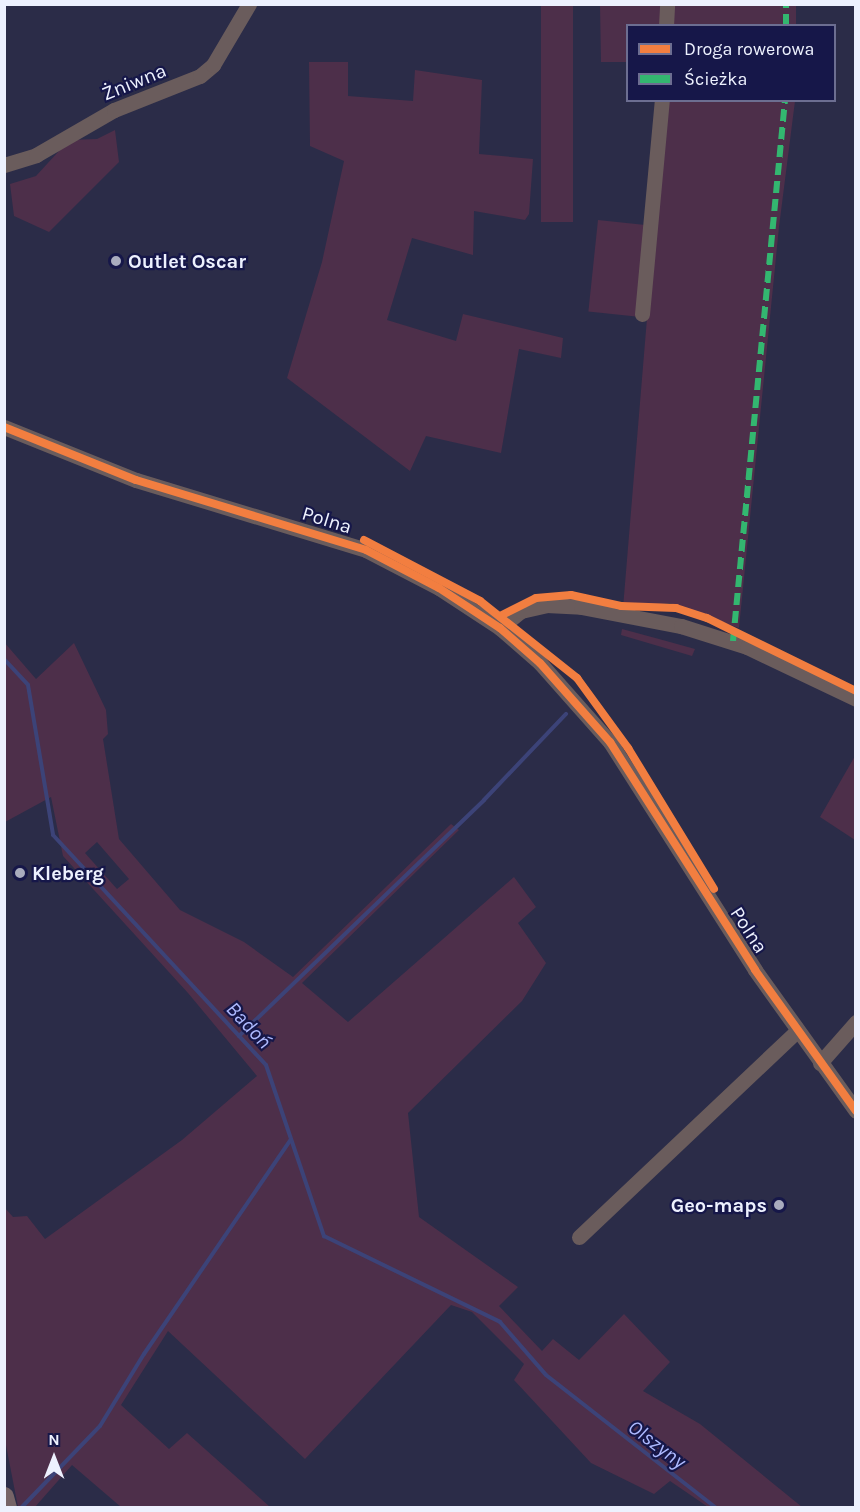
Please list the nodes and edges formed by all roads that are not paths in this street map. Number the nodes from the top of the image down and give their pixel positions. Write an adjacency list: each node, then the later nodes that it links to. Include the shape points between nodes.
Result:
1 (249, 4): 5 (street, Żniwna, via 213,65 200,76 114,110 36,155)
2 (667, 4): 3 (street)
3 (666, 24)
4 (662, 102): 6 (street)
5 (4, 165)
6 (642, 314)
7 (4, 427): 8 (street, Polna, via 136,480 366,550 439,588)
8 (500, 628): 9 (street, via 521,611 546,605 581,607 681,626 747,647); 11 (street, Polna, via 540,663 610,742 678,853)
9 (855, 699)
10 (855, 1022): 12 (street)
11 (797, 1031): 12 (street, Polna); 14 (street)
12 (820, 1063): 13 (street, Polna)
13 (855, 1111)
14 (579, 1237)
15 (4, 1497): 16 (main road)
16 (7, 1508)

